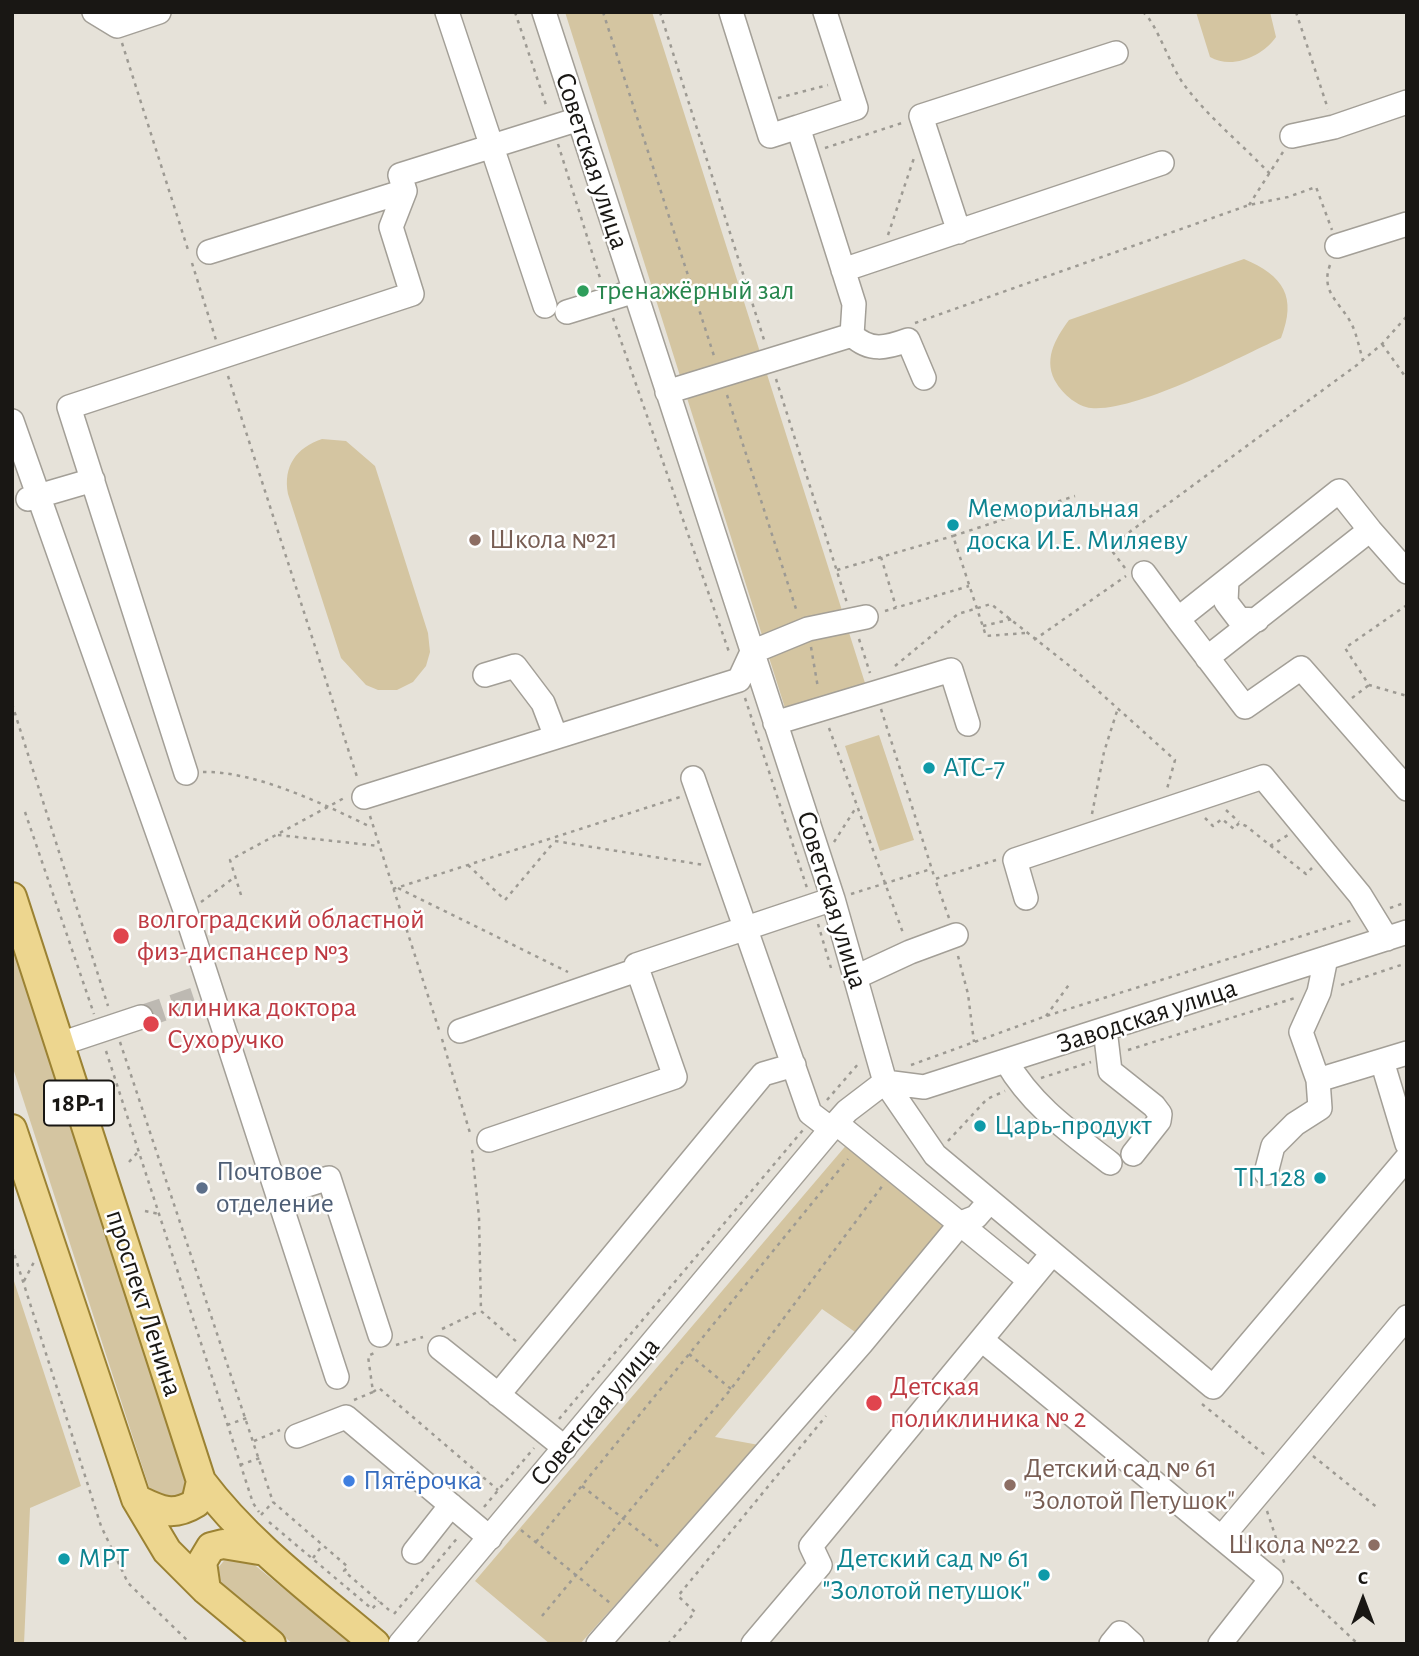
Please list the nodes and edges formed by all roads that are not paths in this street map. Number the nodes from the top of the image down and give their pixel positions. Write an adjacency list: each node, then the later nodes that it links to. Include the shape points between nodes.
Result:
1 (94, 12): 2 (street, via 117,26)
2 (159, 12)
3 (447, 12): 12 (street)
4 (544, 12): 9 (street, Советская улица)
5 (731, 12): 10 (street, via 770,136)
6 (825, 12): 10 (street, via 856,108)
7 (1116, 53): 16 (street, via 923,121)
8 (1407, 102): 11 (street)
9 (579, 119): 12 (street); 20 (street, Советская улица)
10 (798, 127): 19 (street)
11 (1292, 136)
12 (492, 146): 14 (street, via 400,175); 20 (street, via 556,309)
13 (1162, 163): 16 (street)
14 (405, 191): 18 (street); 25 (street, via 391,227 412,293 69,407)
15 (1407, 224): 17 (street)
16 (959, 232): 19 (street)
17 (1337, 246)
18 (209, 253)
19 (843, 270): 21 (street, via 854,304)
20 (635, 291): 23 (street, Советская улица)
21 (852, 335): 22 (street, via 862,344 884,349 908,340); 23 (street)
22 (924, 378)
23 (667, 392): 34 (street, Советская улица)
24 (12, 421): 26 (street)
25 (93, 480): 26 (street); 40 (street)
26 (34, 498): 72 (street, via 186,913 203,995)
27 (1370, 530): 28 (street); 30 (street, via 1339,491); 33 (street)
28 (1407, 572)
29 (1144, 573): 32 (street)
30 (1227, 580): 32 (street); 33 (street, via 1226,601 1239,619)
31 (859, 618): 34 (street, via 808,629)
32 (1178, 619): 35 (street)
33 (1257, 620): 35 (street)
34 (752, 652): 37 (street, Советская улица); 39 (street, via 739,680)
35 (1207, 658): 42 (street, via 1245,706 1301,668)
36 (485, 675): 39 (street, via 515,666 543,703)
37 (775, 723): 38 (street, via 951,670); 46 (street, Советская улица)
38 (968, 724)
39 (556, 737): 43 (street)
40 (186, 773)
41 (696, 784): 47 (street)
42 (1407, 789)
43 (363, 793)
44 (12, 897): 48 (main road, проспект Ленина / 18Р-1)
45 (1026, 898): 49 (street, via 1015,860 1263,777 1373,913)
46 (833, 899): 47 (street); 53 (street, Советская улица)
47 (746, 928): 52 (street, via 636,965); 61 (street)
48 (19, 931): 57 (main road, проспект Ленина / 18Р-1)
49 (1397, 935): 51 (street, Заводская улица)
50 (954, 936): 53 (street)
51 (1326, 958): 55 (street, Заводская улица); 63 (street, via 1319,992 1301,1032)
52 (637, 970): 56 (street); 66 (street, via 675,1077)
53 (856, 978): 62 (street, Советская улица)
54 (141, 1017): 57 (street)
55 (1105, 1029): 59 (street, Заводская улица); 68 (street, via 1110,1071 1160,1114)
56 (460, 1031)
57 (60, 1044): 85 (main road, проспект Ленина / 18Р-1)
58 (1407, 1053): 60 (street)
59 (1006, 1061): 62 (street, Заводская улица, via 924,1087); 70 (street, via 1042,1110)
60 (1382, 1061): 63 (street); 67 (street)
61 (794, 1065): 64 (street, via 810,1113); 82 (street, via 763,1074)
62 (893, 1076): 64 (street, Советская улица); 73 (street, via 935,1155)
63 (1318, 1080): 71 (street, via 1320,1108 1273,1146)
64 (827, 1123): 74 (street, via 861,1143); 84 (street, Советская улица)
65 (12, 1129): 86 (main road, 18Р-1)
66 (489, 1140)
67 (1407, 1144)
68 (1133, 1154)
69 (1407, 1158): 75 (street, via 1213,1387)
70 (1110, 1163)
71 (1266, 1173)
72 (278, 1194): 78 (street, via 329,1178); 81 (street)
73 (989, 1202): 74 (street); 75 (street)
74 (961, 1223): 76 (street); 93 (street, via 624,1614)
75 (1051, 1255): 76 (street)
76 (1029, 1280): 79 (street)
77 (1407, 1317): 88 (street)
78 (380, 1335)
79 (982, 1340): 88 (street); 97 (street, via 811,1546 820,1565)
80 (433, 1342): 82 (street)
81 (337, 1377)
82 (498, 1395): 84 (street)
83 (297, 1436): 87 (street, via 346,1417)
84 (565, 1448): 89 (street, Советская улица)
85 (201, 1481): 86 (main road, via 196,1503 183,1511 165,1513); 90 (main road, проспект Ленина / 18Р-1)
86 (136, 1499): 92 (main road, 18Р-1, via 167,1551)
87 (451, 1505): 89 (street); 91 (street)
88 (1222, 1536): 100 (street, via 1271,1579)
89 (490, 1538): 96 (street, Советская улица)
90 (265, 1551): 92 (main road, via 223,1544 211,1547 202,1562); 95 (main road, проспект Ленина / 18Р-1)
91 (414, 1552)
92 (206, 1590): 94 (main road, 18Р-1)
93 (608, 1641)
94 (271, 1644)
95 (375, 1644)
96 (400, 1644)
97 (753, 1644)
98 (1111, 1644): 99 (street, via 1120,1633)
99 (1132, 1644)
100 (1220, 1644)

